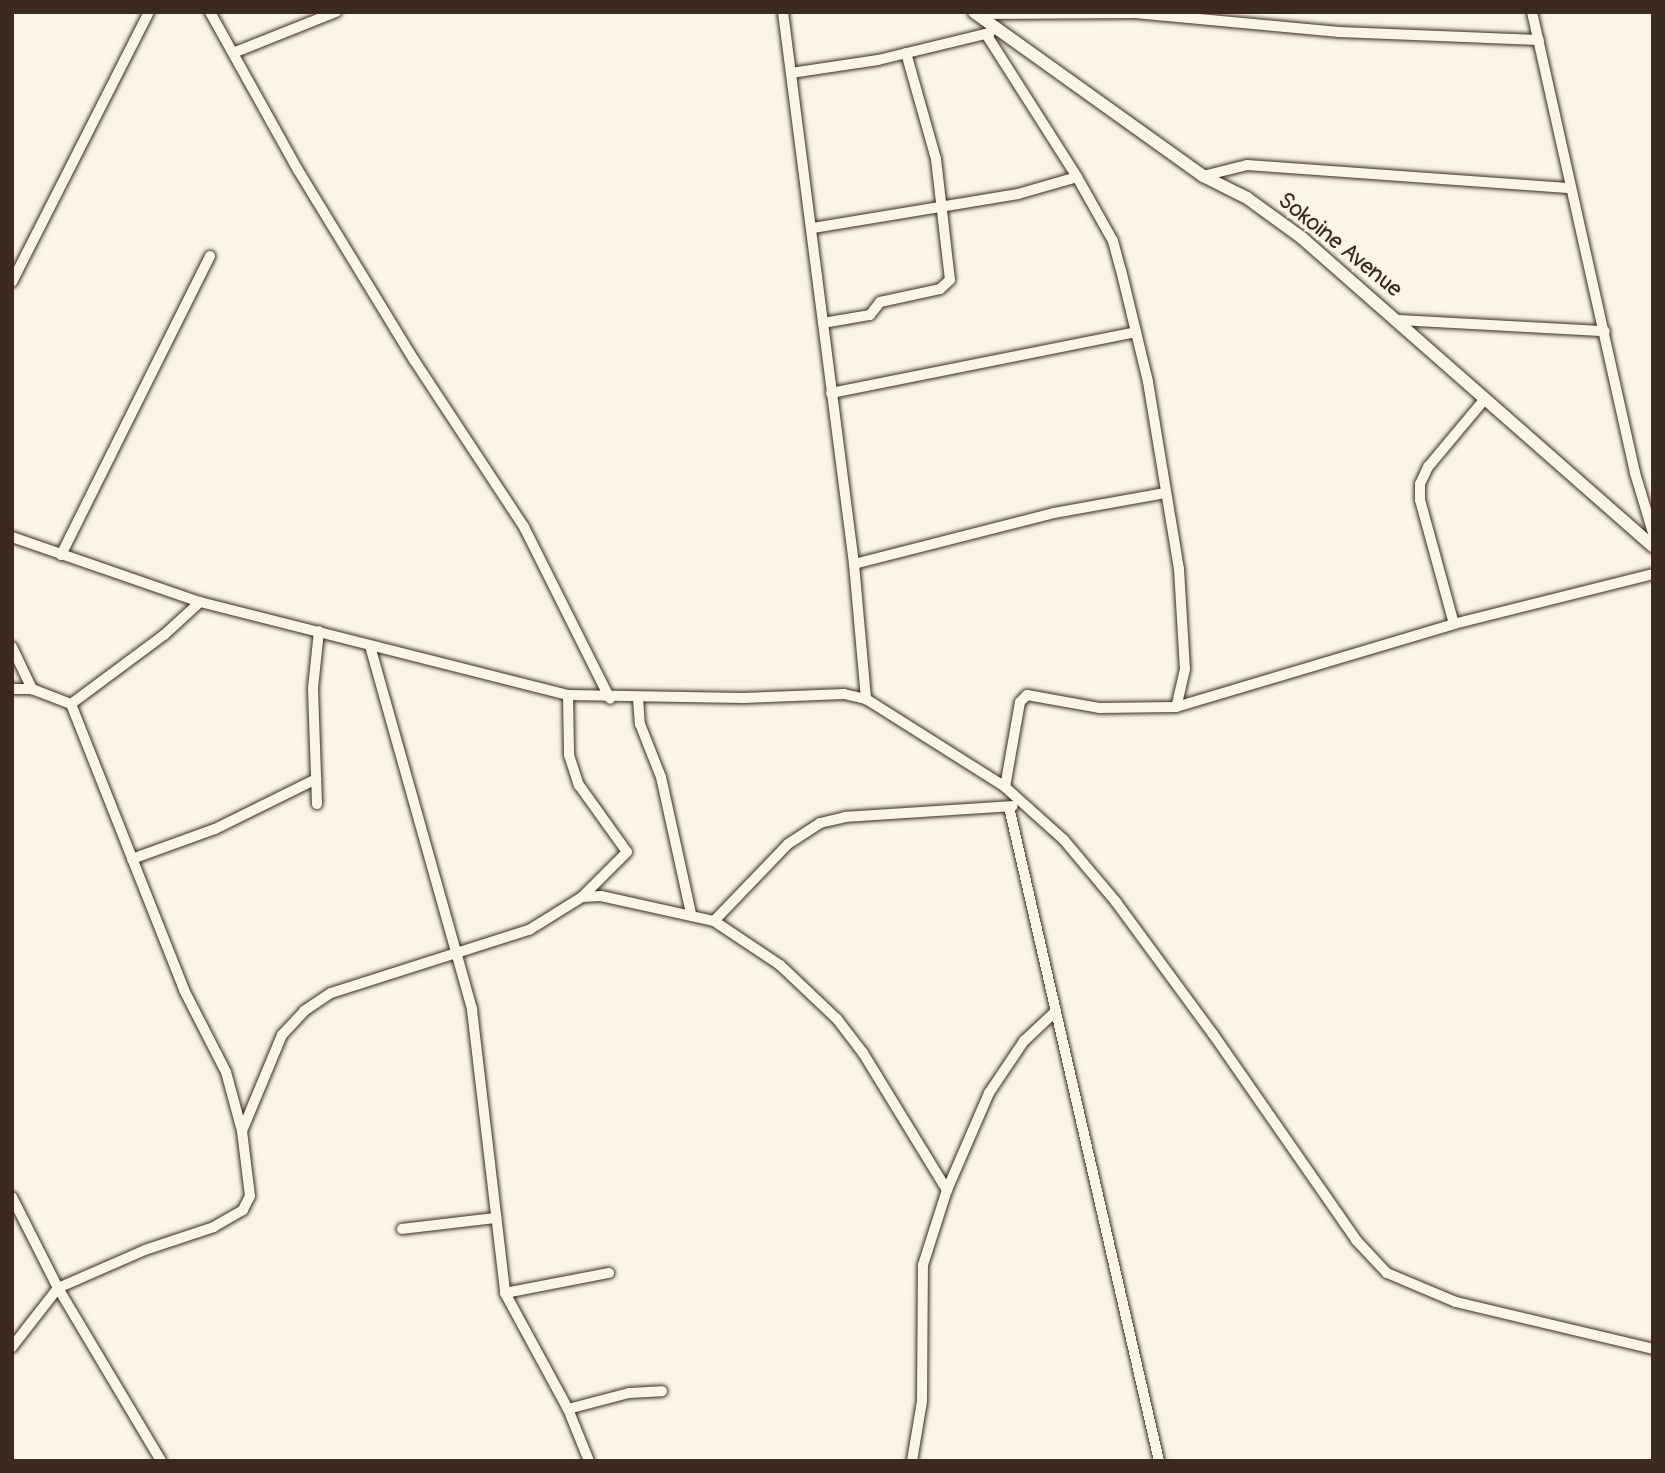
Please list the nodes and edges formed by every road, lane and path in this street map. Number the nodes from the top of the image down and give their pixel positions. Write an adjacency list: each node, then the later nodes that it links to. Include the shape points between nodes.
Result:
1 (149, 12): 18 (street)
2 (210, 12): 9 (street)
3 (336, 12): 9 (street)
4 (783, 12): 11 (street)
5 (1532, 12): 8 (street)
6 (975, 13): 7 (street, Sokoine Avenue); 8 (street, via 1135,13 1328,31)
7 (992, 33): 10 (street); 12 (street, Sokoine Avenue); 13 (street)
8 (1539, 40): 14 (street)
9 (233, 53): 40 (street, via 414,360 524,527)
10 (906, 54): 11 (street); 15 (street, via 936,159)
11 (791, 73): 16 (street)
12 (1202, 176): 14 (street, via 1260,165); 19 (street, Sokoine Avenue, via 1275,217)
13 (1077, 177): 15 (street); 22 (street, via 1113,241)
14 (1571, 188): 21 (street)
15 (942, 209): 16 (street); 20 (street, via 950,274 947,286 885,300 870,315)
16 (813, 229): 20 (street)
17 (210, 256): 29 (street)
18 (12, 282)
19 (1399, 320): 21 (street); 24 (street, Sokoine Avenue)
20 (822, 324): 23 (street)
21 (1605, 331): 26 (street, via 1635,473)
22 (1136, 332): 23 (street); 25 (street)
23 (831, 393): 30 (street)
24 (1484, 400): 28 (street, Sokoine Avenue); 33 (street, via 1427,467 1420,484 1423,513)
25 (1166, 493): 30 (street, via 1054,513); 44 (street, via 1185,639 1185,669)
26 (1653, 533)
27 (12, 537): 29 (street)
28 (1653, 546)
29 (61, 555): 32 (street)
30 (854, 564): 42 (street)
31 (1653, 575): 33 (street)
32 (200, 602): 34 (street); 43 (street, via 164,635)
33 (1454, 624): 44 (street)
34 (319, 631): 35 (street); 45 (street, via 313,688)
35 (370, 646): 39 (street); 54 (street)
36 (12, 648): 38 (street)
37 (12, 690): 38 (street)
38 (32, 690): 43 (street)
39 (568, 695): 40 (street); 51 (street, via 569,755 579,785 627,852)
40 (610, 698): 41 (street)
41 (639, 698): 42 (street, via 844,694); 52 (street, via 640,724 661,777)
42 (866, 699): 46 (street)
43 (71, 704): 50 (street)
44 (1177, 707): 46 (street, via 1099,708 1027,695 1020,702)
45 (316, 779): 48 (street); 50 (street, via 215,830)
46 (1005, 787): 47 (street)
47 (1022, 803): 49 (street); 65 (street, via 1064,840 1116,902 1356,1240 1387,1273 1456,1302)
48 (317, 804)
49 (1009, 807): 53 (street, via 845,817 820,823 788,844); 55 (street)
50 (132, 859): 56 (street, via 184,990 217,1047)
51 (582, 897): 52 (street, via 623,898); 54 (street, via 529,930)
52 (691, 914): 53 (street)
53 (714, 921): 57 (street, via 780,965 837,1019 892,1094)
54 (455, 951): 56 (street, via 331,993 304,1011 269,1059); 59 (street, via 479,1050)
55 (1056, 1011): 57 (street, via 1024,1041 989,1093); 71 (street)
56 (242, 1130): 62 (street, via 250,1196 243,1210 214,1227 145,1250)
57 (947, 1190): 70 (street, via 923,1265 922,1401)
58 (12, 1197): 62 (street)
59 (496, 1218): 60 (street); 63 (street)
60 (402, 1229)
61 (609, 1273): 63 (street)
62 (58, 1288): 64 (street); 68 (street)
63 (505, 1293): 67 (street)
64 (12, 1347)
65 (1653, 1349)
66 (662, 1391): 67 (street, via 629,1393)
67 (568, 1409): 69 (street)
68 (161, 1461)
69 (589, 1461)
70 (912, 1461)
71 (1159, 1461)

